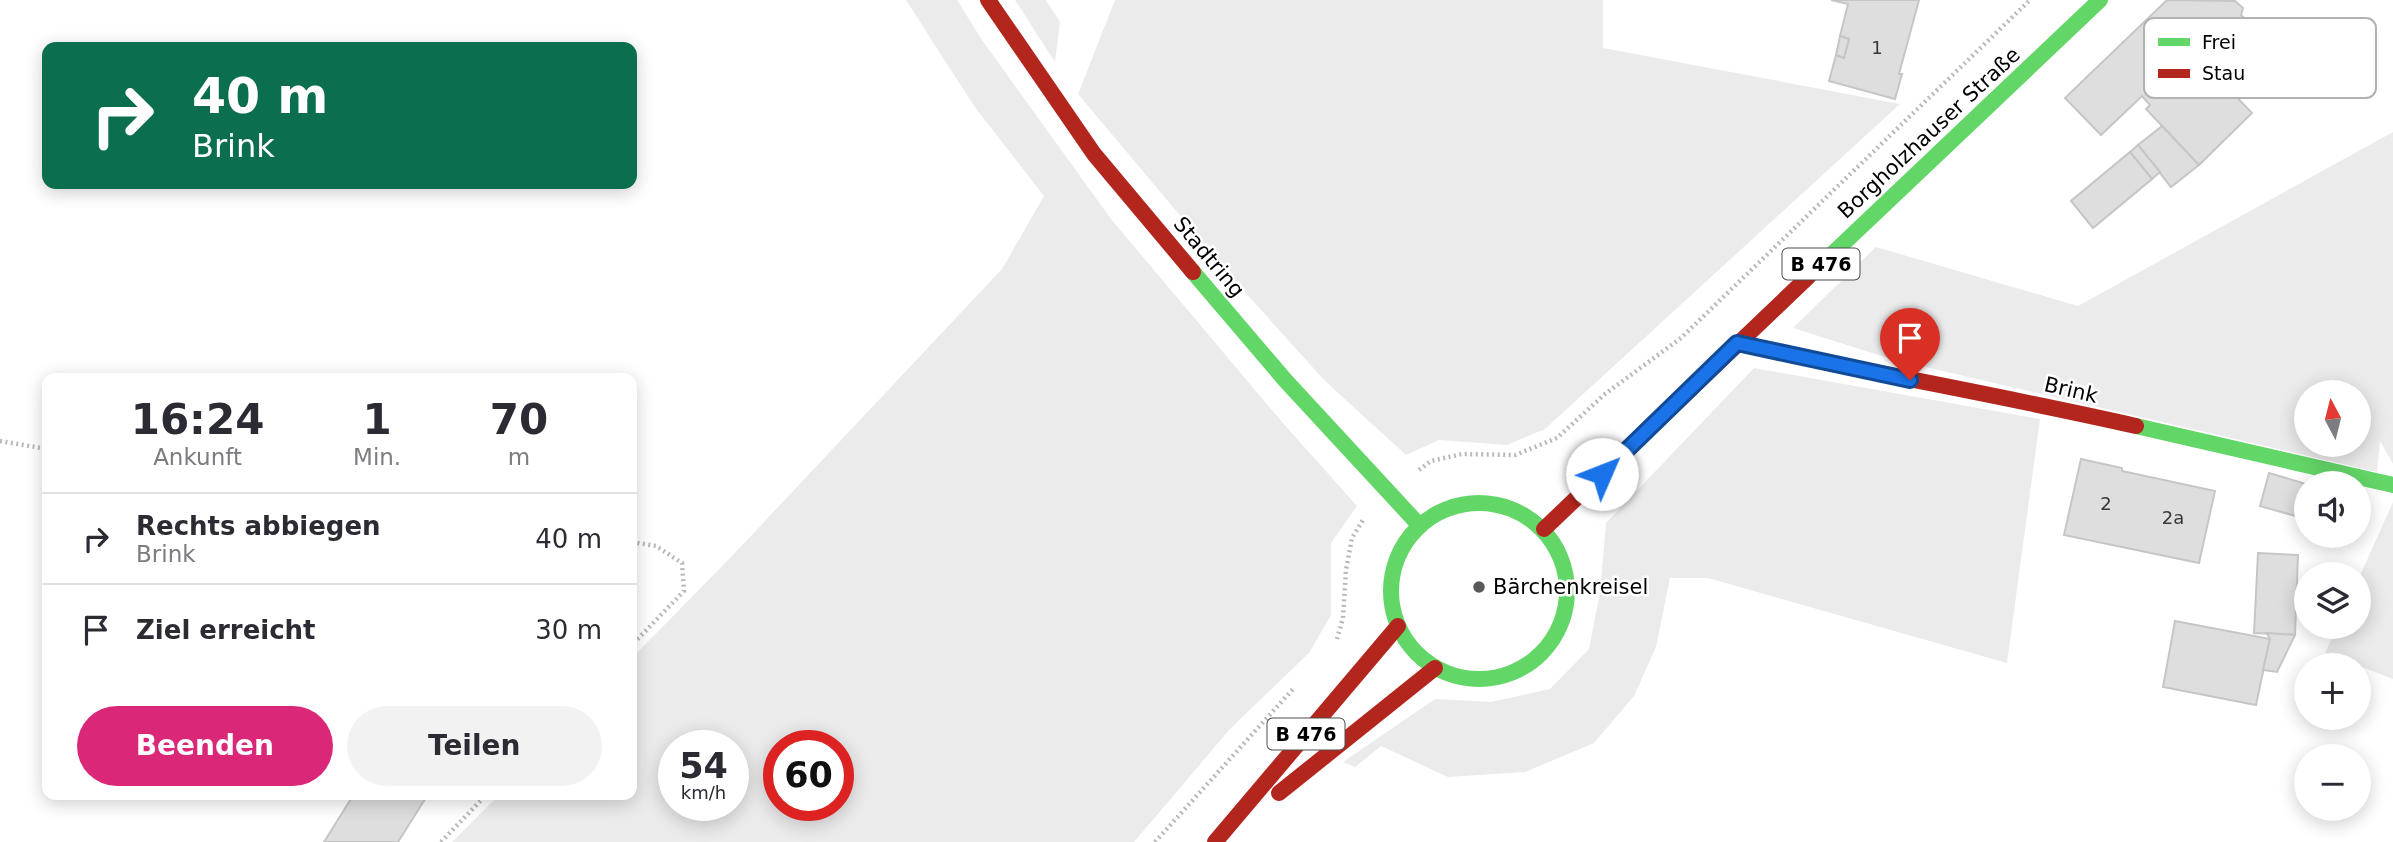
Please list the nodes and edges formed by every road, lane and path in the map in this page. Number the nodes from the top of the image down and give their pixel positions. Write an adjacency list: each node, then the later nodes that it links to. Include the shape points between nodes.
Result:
1 (988, 0): 8 (main road, Stadtring, via 1094,154 1285,380)
2 (2030, 0): 8 (path, via 1681,338 1605,394 1557,438 1515,454 1462,454 1431,461)
3 (2100, 0): 4 (main road, Borgholzhauser Straße / B 476)
4 (1737, 343): 7 (main road, Brink, via 2036,403); 10 (main road, Borgholzhauser Straße / B 476)
5 (0, 441): 6 (path)
6 (42, 448)
7 (2393, 485)
8 (1389, 491): 9 (main road, Stadtring); 14 (path, via 1370,509 1352,538)
9 (1420, 526): 10 (main road, via 1442,510 1469,503 1496,504 1522,513); 12 (main road, via 1402,547 1392,572 1391,599)
10 (1544, 529): 15 (main road, via 1560,552 1567,579 1567,608 1557,634 1540,656 1516,672 1489,680 1461,678)
11 (637, 543): 13 (path, via 656,546 682,563 684,591)
12 (1398, 626): 15 (main road, via 1413,650); 20 (main road, B 476)
13 (637, 640)
14 (1336, 643)
15 (1434, 668): 20 (main road)
16 (1302, 681): 19 (path)
17 (481, 800): 18 (path)
18 (441, 842)
19 (1154, 842)
20 (1216, 842)

